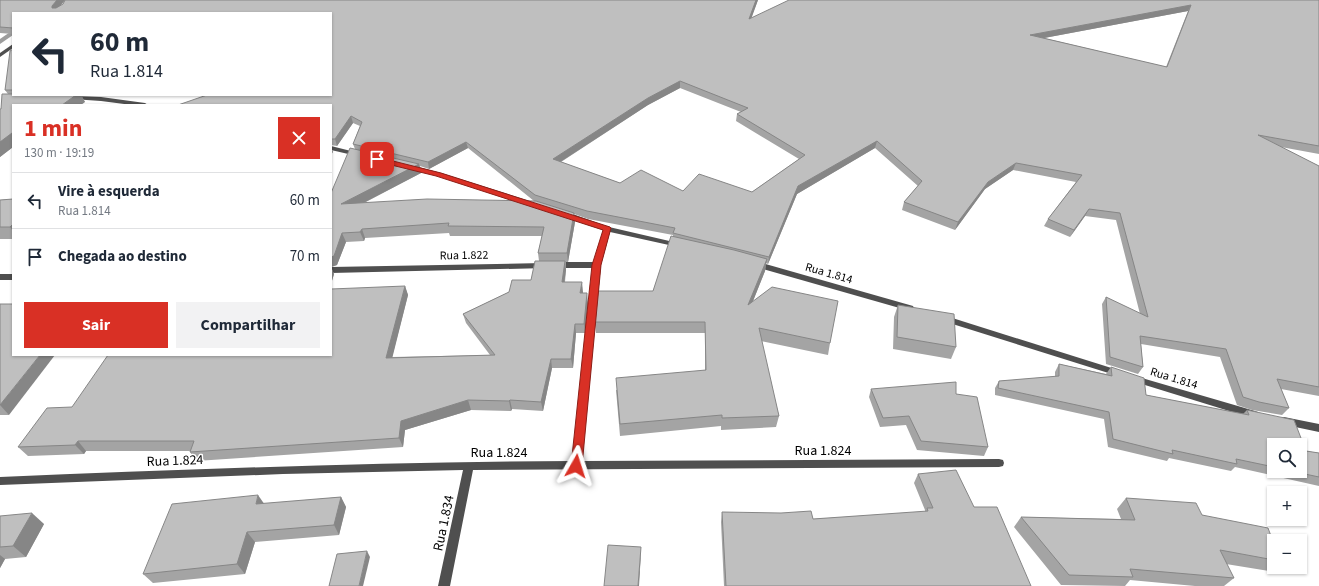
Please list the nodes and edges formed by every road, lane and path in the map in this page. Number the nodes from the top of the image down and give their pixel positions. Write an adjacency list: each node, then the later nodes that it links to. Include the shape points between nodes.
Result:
1 (12, 47): 2 (street)
2 (0, 55)
3 (66, 98): 4 (street)
4 (138, 104)
5 (332, 148): 6 (street)
6 (362, 156)
7 (400, 165): 8 (street, via 439,174)
8 (541, 206)
9 (556, 211): 10 (street)
10 (607, 228): 11 (street); 13 (street)
11 (689, 248)
12 (746, 262): 17 (street, Rua 1.814)
13 (597, 265): 14 (street, Rua 1.822); 24 (street)
14 (332, 270)
15 (0, 277): 16 (street)
16 (12, 277)
17 (919, 311)
18 (941, 318): 19 (street, Rua 1.814)
19 (1260, 416)
20 (1274, 419): 21 (street)
21 (1319, 428)
22 (999, 464): 24 (street, Rua 1.824)
23 (469, 466): 24 (street, Rua 1.824); 25 (street, Rua 1.824); 26 (street, Rua 1.834)
24 (576, 466)
25 (0, 481)
26 (444, 586)

